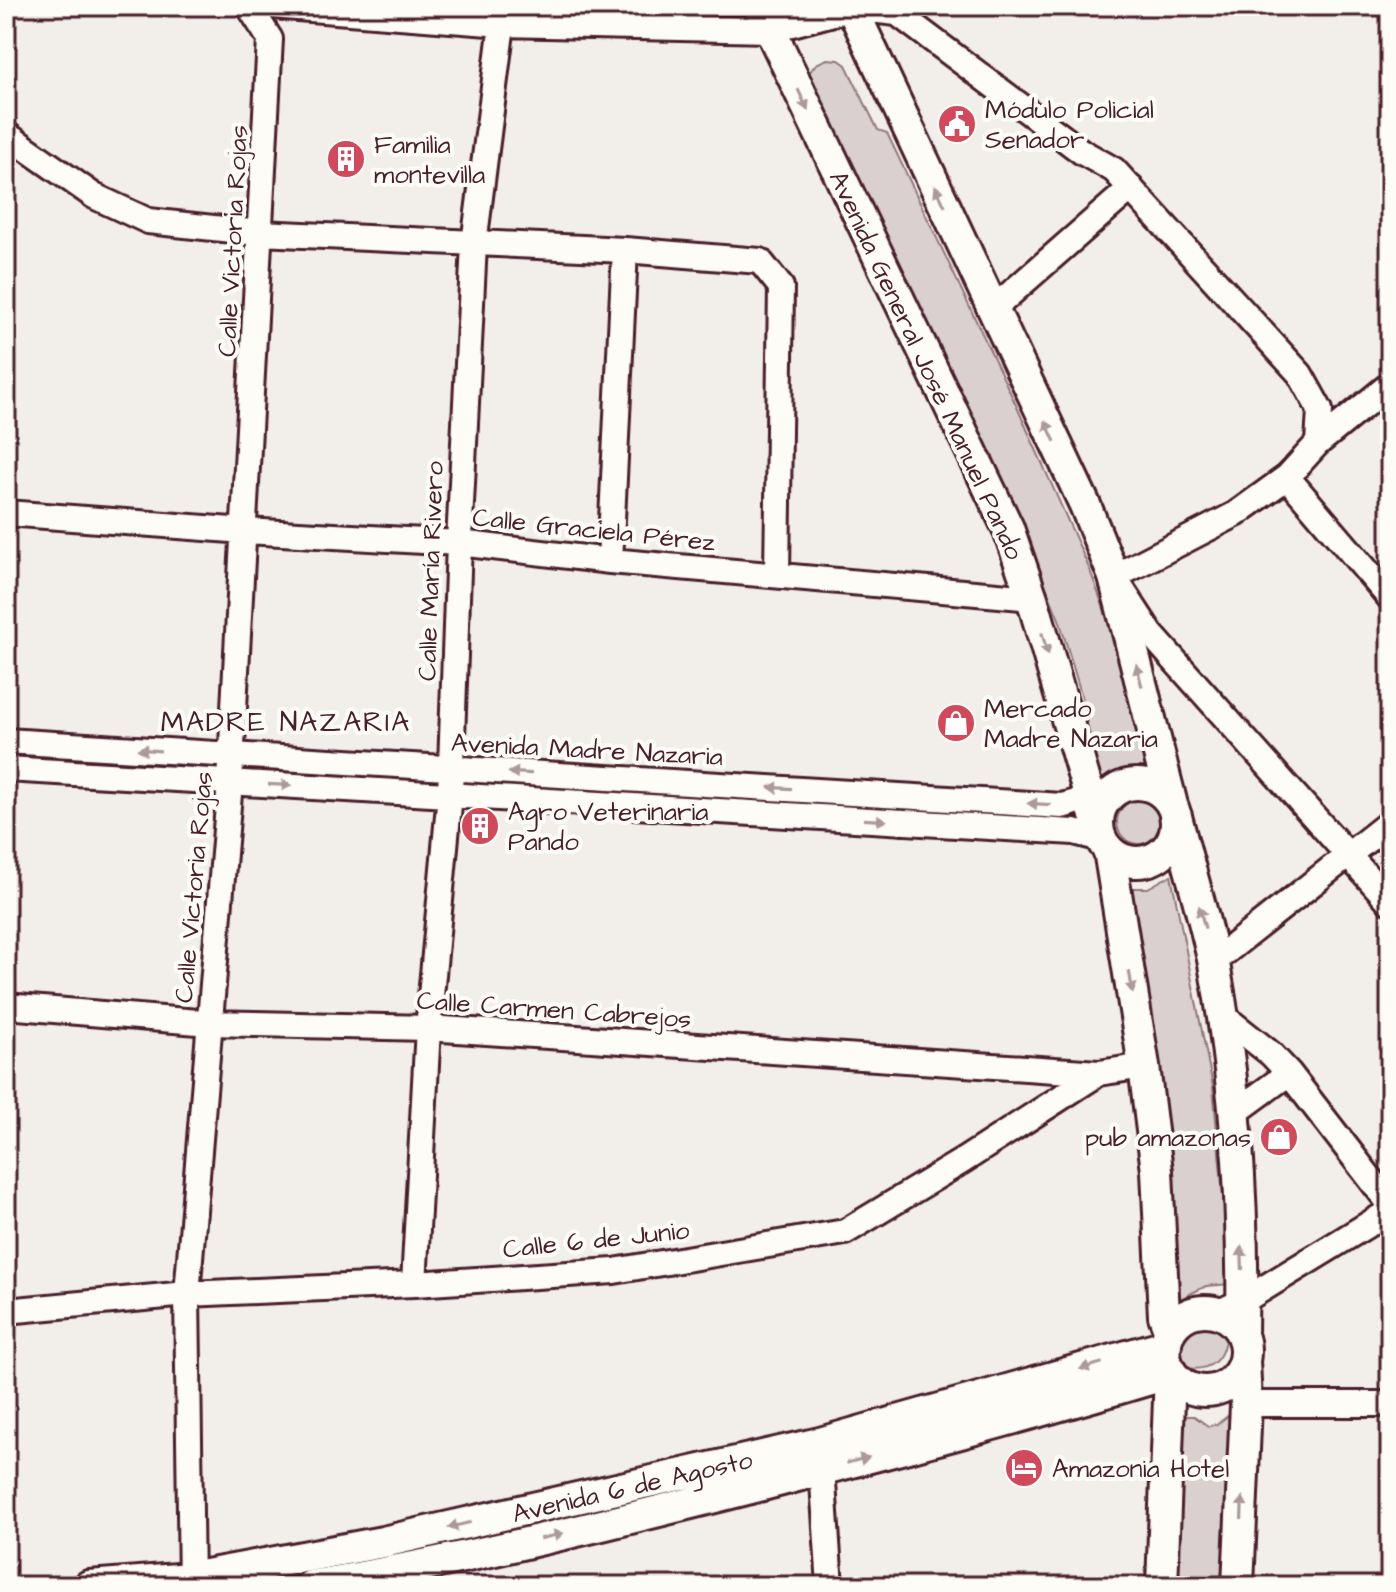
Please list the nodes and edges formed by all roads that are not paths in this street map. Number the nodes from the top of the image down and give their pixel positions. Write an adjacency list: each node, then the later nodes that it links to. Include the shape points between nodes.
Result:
1 (249, 6): 8 (street, Calle Victoria Rojas, via 270,39)
2 (272, 6): 4 (street)
3 (852, 7): 5 (street); 7 (street, via 897,13 1082,152 1114,170); 11 (main road, one-way to 3)
4 (498, 15): 5 (street); 9 (street, Calle María Rivero)
5 (764, 18): 21 (main road, Avenida General José Manuel Pando, one-way to 21, via 1008,528)
6 (6, 134): 8 (street, via 94,196 148,221)
7 (1131, 188): 11 (street); 13 (street, via 1300,374 1320,410)
8 (260, 233): 9 (street); 16 (street, Calle Victoria Rojas)
9 (474, 244): 10 (street); 17 (street, Calle María Rivero)
10 (625, 250): 18 (street); 19 (street, via 760,261 781,287)
11 (993, 309): 20 (main road, one-way to 11)
12 (1388, 386): 13 (street)
13 (1318, 443): 14 (street)
14 (1287, 477): 20 (street, via 1236,514); 22 (street)
15 (6, 513): 16 (street, Calle Graciela Pérez)
16 (245, 531): 17 (street, Calle Graciela Pérez); 24 (street, Calle Victoria Rojas)
17 (459, 543): 18 (street, Calle Graciela Pérez); 26 (street, Calle María Rivero)
18 (610, 561): 19 (street, Calle Graciela Pérez)
19 (777, 574): 21 (street, Calle Graciela Pérez)
20 (1114, 577): 29 (main road, one-way to 20); 32 (street, via 1151,634)
21 (1032, 598): 30 (main road, Avenida General José Manuel Pando, one-way to 30)
22 (1390, 598)
23 (6, 741): 24 (street, Avenida Madre Nazaria, one-way to 23)
24 (232, 755): 26 (street, Avenida Madre Nazaria); 27 (street, Calle Victoria Rojas)
25 (6, 769): 27 (street, Avenida Madre Nazaria)
26 (451, 769): 28 (street, Calle María Rivero); 30 (street, Avenida Madre Nazaria, one-way to 26, via 1062,806)
27 (230, 782): 28 (street, Avenida Madre Nazaria, one-way to 28); 37 (street, Calle Victoria Rojas)
28 (450, 794): 30 (street, Avenida Madre Nazaria, one-way to 30, via 1074,832); 38 (street, Calle María Rivero)
29 (1174, 810): 30 (main road, via 1154,788 1128,785); 30 (main road, via 1173,839 1157,857 1132,862 1120,858); 34 (main road, one-way to 29)
30 (1103, 820): 39 (main road, Avenida General José Manuel Pando, one-way to 39)
31 (1390, 822): 32 (street)
32 (1349, 854): 33 (street); 34 (street)
33 (1390, 902)
34 (1213, 962): 36 (main road)
35 (6, 1006): 37 (street, Calle Carmen Cabrejos)
36 (1222, 1015): 41 (street); 42 (main road)
37 (210, 1023): 38 (street, Calle Carmen Cabrejos); 46 (street, Calle Victoria Rojas)
38 (428, 1028): 40 (street, Calle Carmen Cabrejos); 45 (street, Calle María Rivero)
39 (1144, 1066): 40 (street, Calle 6 de Junio); 50 (main road, Avenida General José Manuel Pando)
40 (1099, 1073): 45 (street, Calle 6 de Junio, via 845,1232 614,1271)
41 (1289, 1073): 42 (street); 43 (street)
42 (1233, 1114): 47 (main road, one-way to 42, via 1239,1167)
43 (1390, 1204)
44 (1390, 1211): 47 (street)
45 (414, 1284): 46 (street, Calle 6 de Junio)
46 (187, 1294): 48 (street, Calle 6 de Junio); 56 (street, Calle Victoria Rojas)
47 (1230, 1307): 49 (main road); 50 (main road, via 1186,1316)
48 (6, 1311)
49 (1243, 1348): 51 (main road, via 1235,1378); 52 (main road)
50 (1169, 1350): 51 (main road, via 1194,1389); 54 (main road, Avenida 6 de Agosto); 60 (main road, Avenida General José Manuel Pando)
51 (1218, 1389): 52 (main road)
52 (1246, 1404): 53 (street); 61 (main road, one-way to 52)
53 (1390, 1404)
54 (822, 1456): 55 (main road, Avenida 6 de Agosto, one-way to 54, via 620,1521); 56 (main road, Avenida 6 de Agosto, one-way to 56); 59 (street)
55 (390, 1580): 58 (main road, Avenida 6 de Agosto)
56 (190, 1582): 57 (main road, Avenida 6 de Agosto)
57 (89, 1586)
58 (311, 1586)
59 (830, 1586)
60 (1162, 1586)
61 (1238, 1586)

